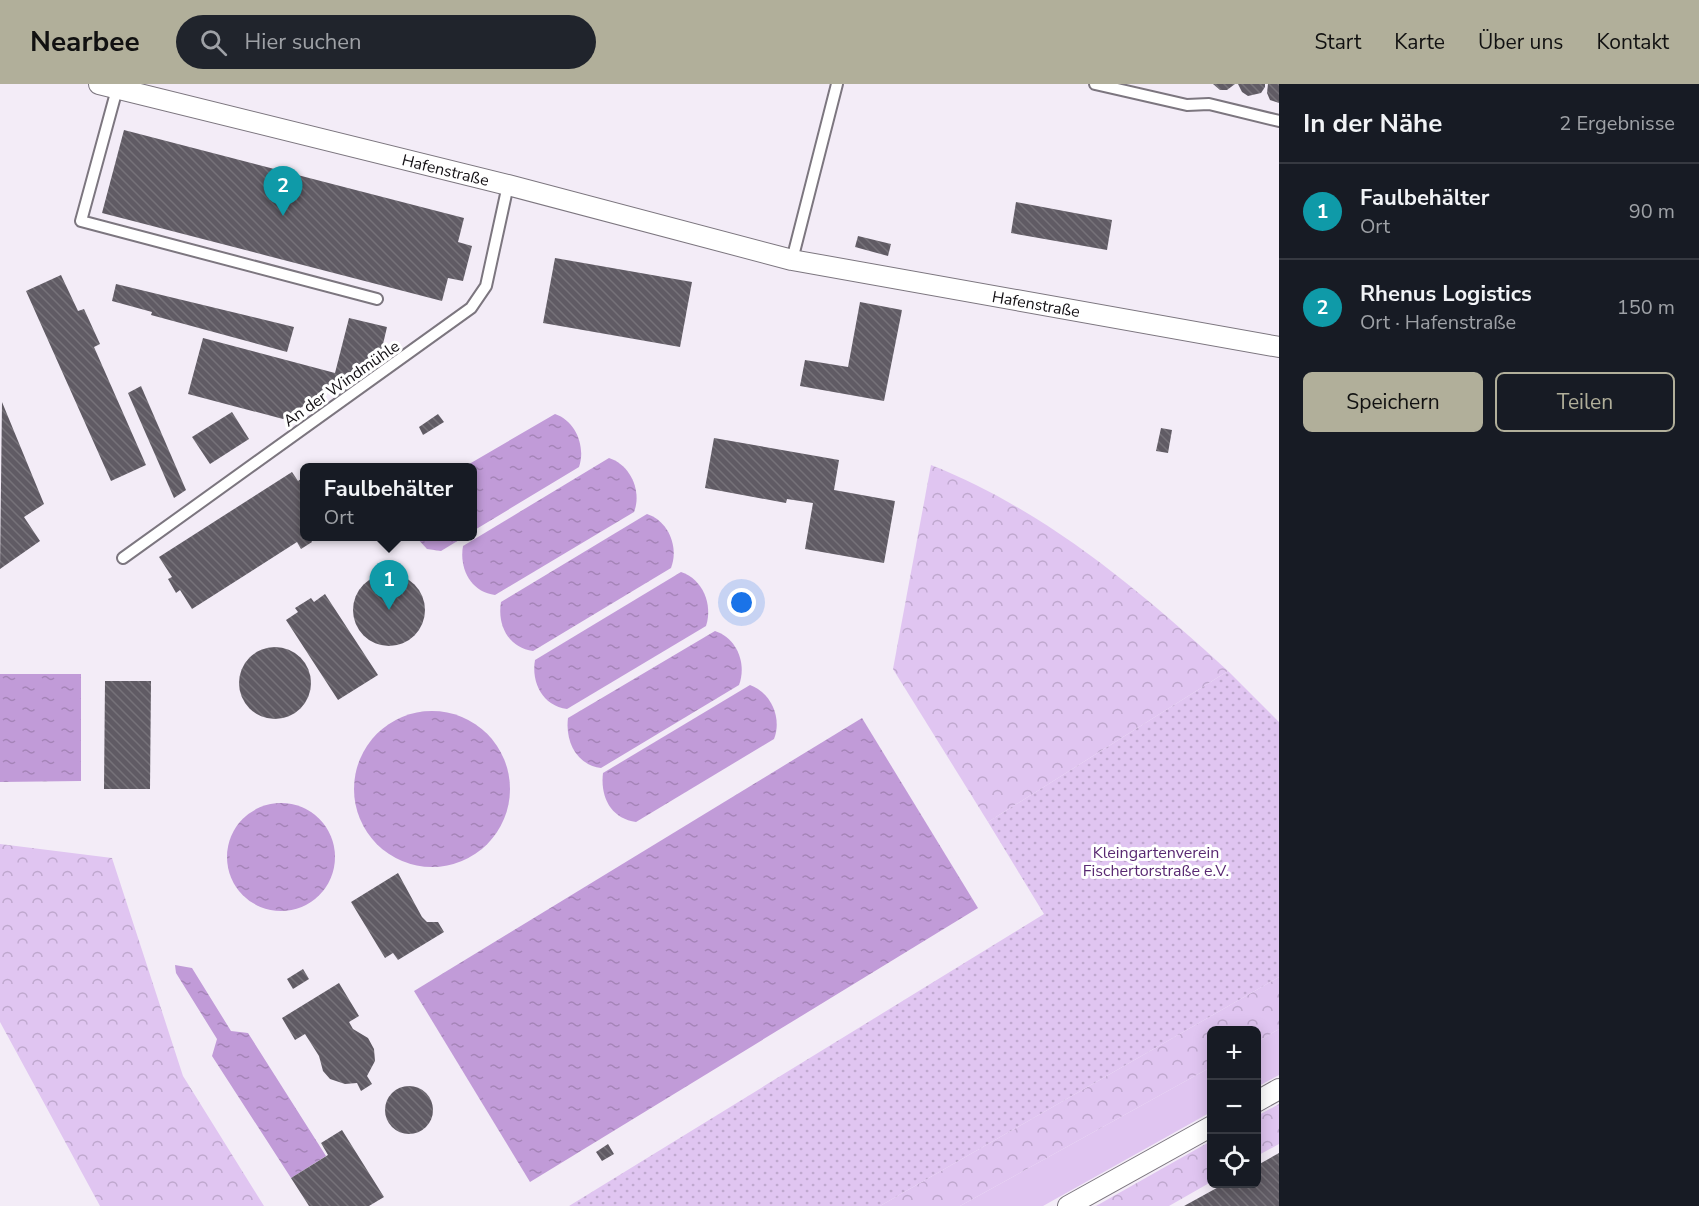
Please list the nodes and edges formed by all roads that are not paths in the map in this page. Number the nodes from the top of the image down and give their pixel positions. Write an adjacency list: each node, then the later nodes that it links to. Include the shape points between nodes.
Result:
1 (837, 84): 6 (lane)
2 (1095, 84): 4 (lane)
3 (108, 86): 5 (street, Hafenstraße); 7 (lane, via 81,221)
4 (1279, 121)
5 (508, 185): 6 (street, Hafenstraße); 9 (lane, An der Windmühle, via 486,286 471,308)
6 (792, 260): 8 (street, Hafenstraße)
7 (377, 299)
8 (1279, 346)
9 (123, 558)
10 (1279, 1089): 11 (street)
11 (1261, 1100)
12 (1207, 1129): 13 (street)
13 (1068, 1206)

